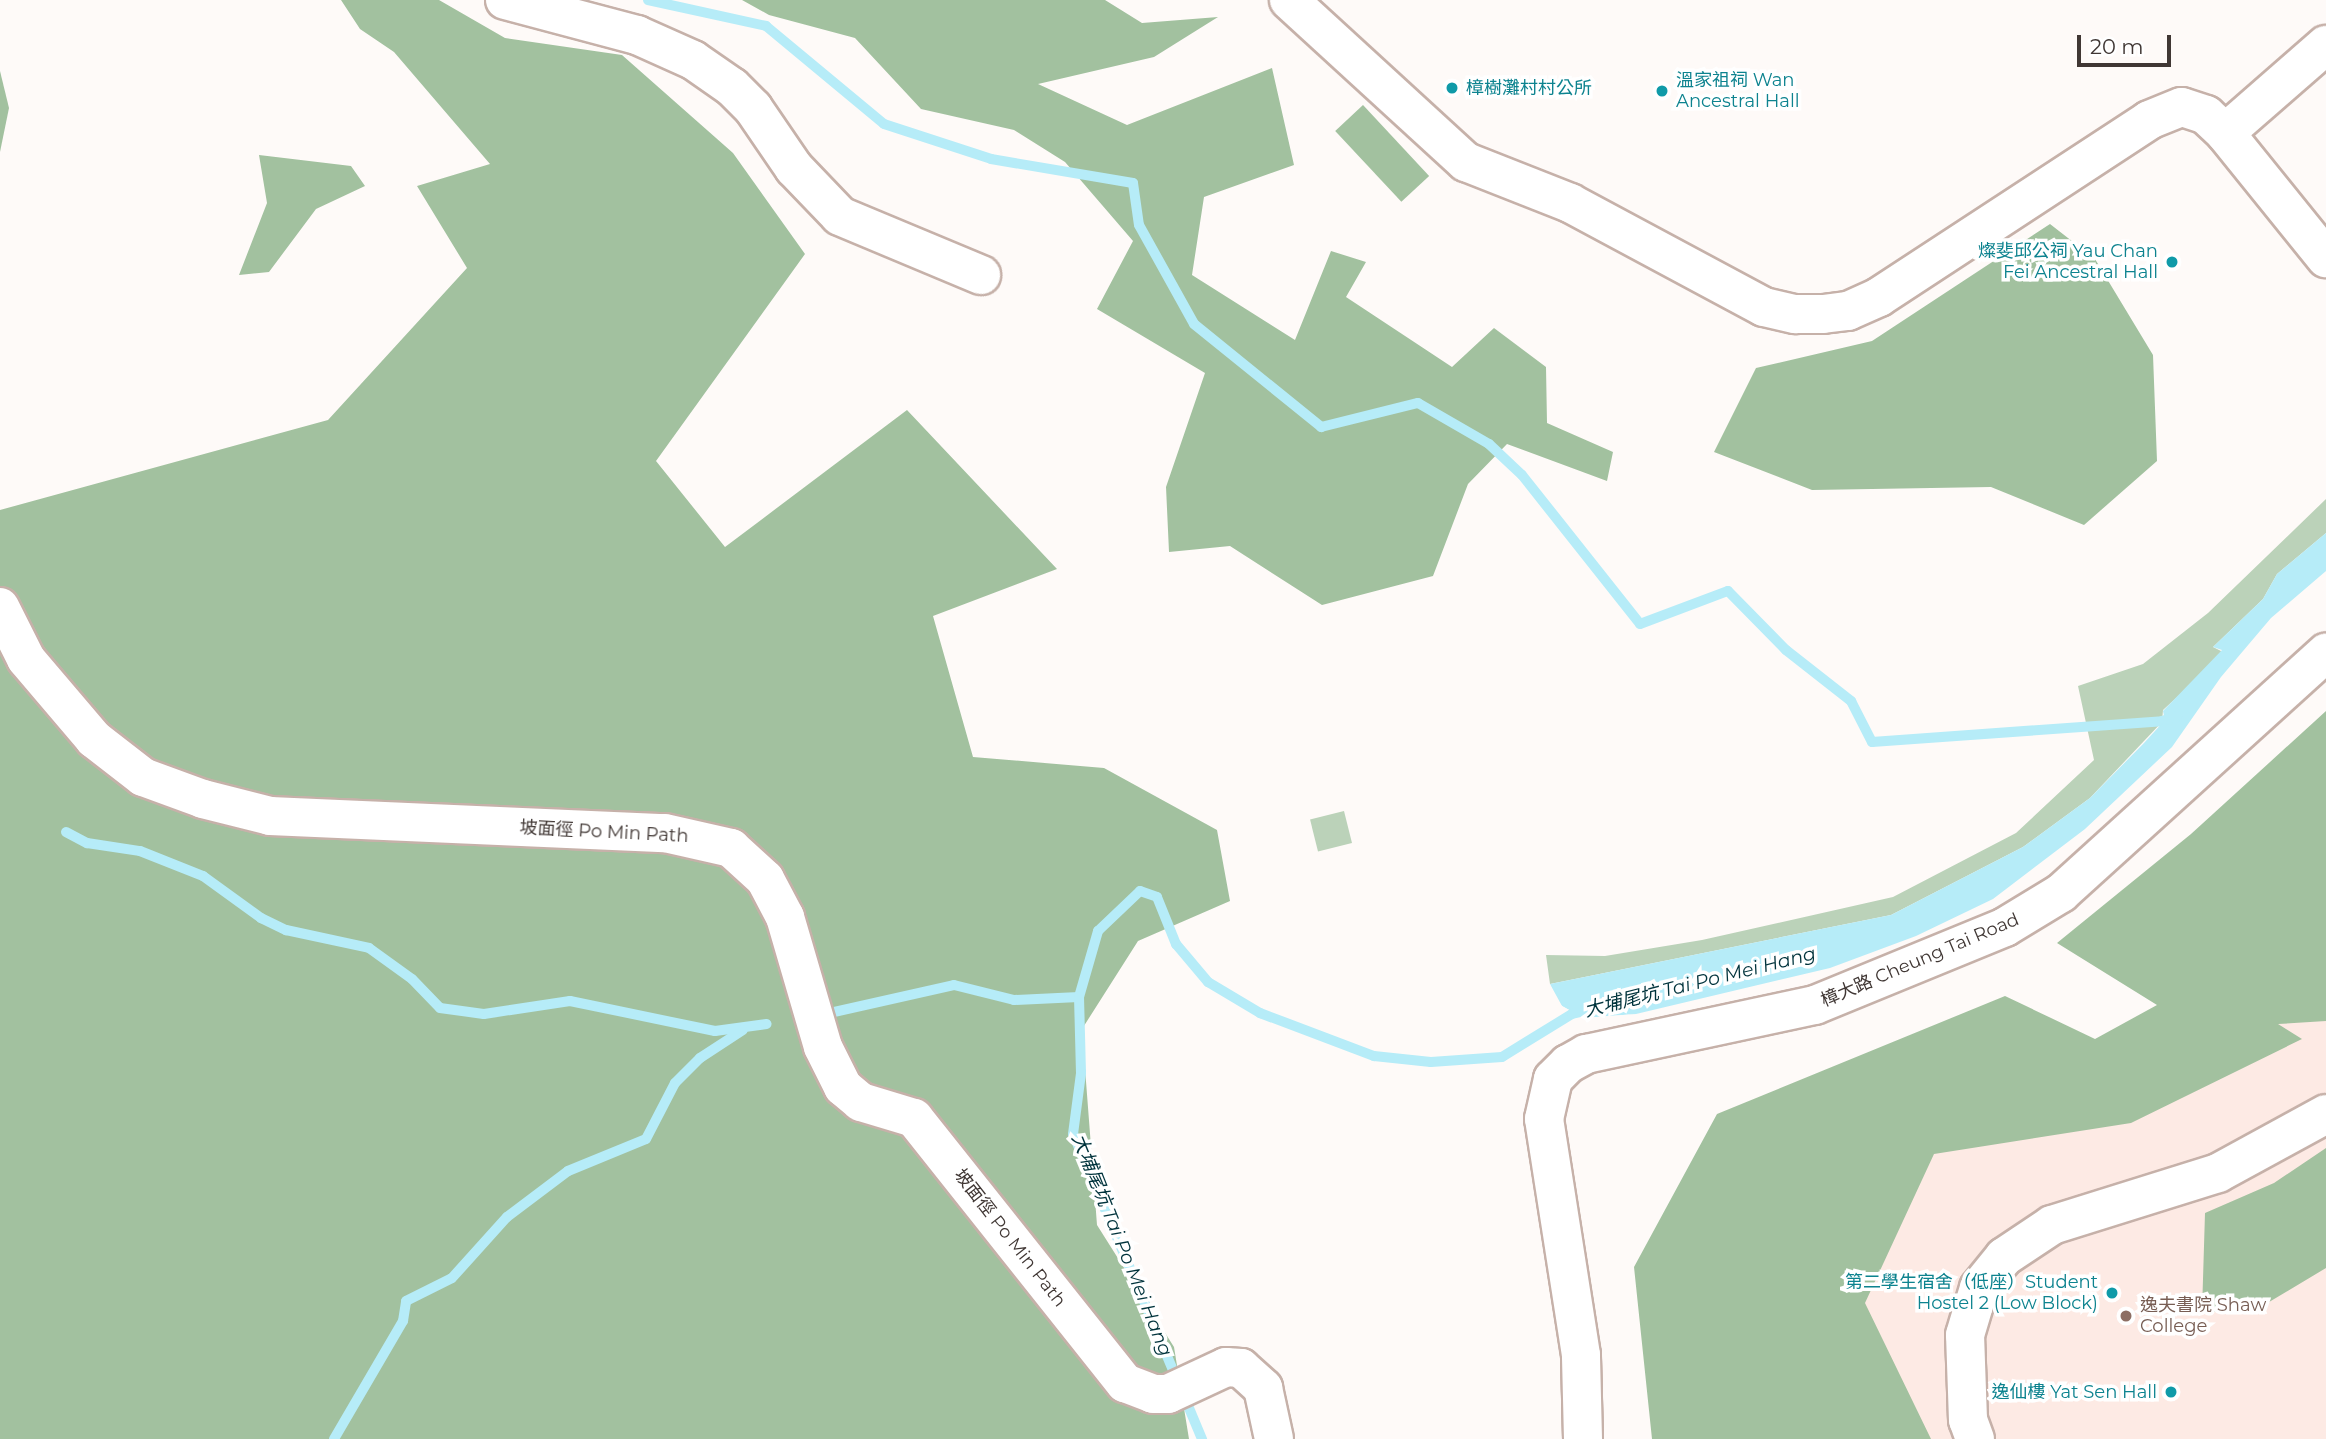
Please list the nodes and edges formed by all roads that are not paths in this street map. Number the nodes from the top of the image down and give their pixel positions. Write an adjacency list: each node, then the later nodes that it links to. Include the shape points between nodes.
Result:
1 (505, 0): 6 (street, via 637,36 693,60 732,87 760,115 794,168 840,216)
2 (1300, 3): 4 (street, via 1466,162 1570,203 1747,301 1795,314 1848,311 1879,297 2169,109 2193,109)
3 (2326, 45): 4 (street)
4 (2225, 133): 5 (street)
5 (2326, 258)
6 (981, 275)
7 (0, 607): 10 (street, 坡面徑 Po Min Path, via 26,659 94,739 143,777 202,799 270,816 664,833 731,848 765,879 785,917 823,1047 843,1087 861,1102 914,1118 1115,1374 1139,1391 1168,1394 1212,1373 1241,1368 1264,1388)
8 (2326, 653): 11 (street, 樟大路 Cheung Tai Road, via 2061,893 2005,927 1815,1005 1586,1054 1567,1064 1553,1079 1544,1119 1581,1355)
9 (2326, 1114): 12 (street, via 2218,1173 2052,1225 2004,1257 1979,1288 1965,1335 1968,1420)
10 (1275, 1439)
11 (1583, 1439)
12 (1975, 1439)

